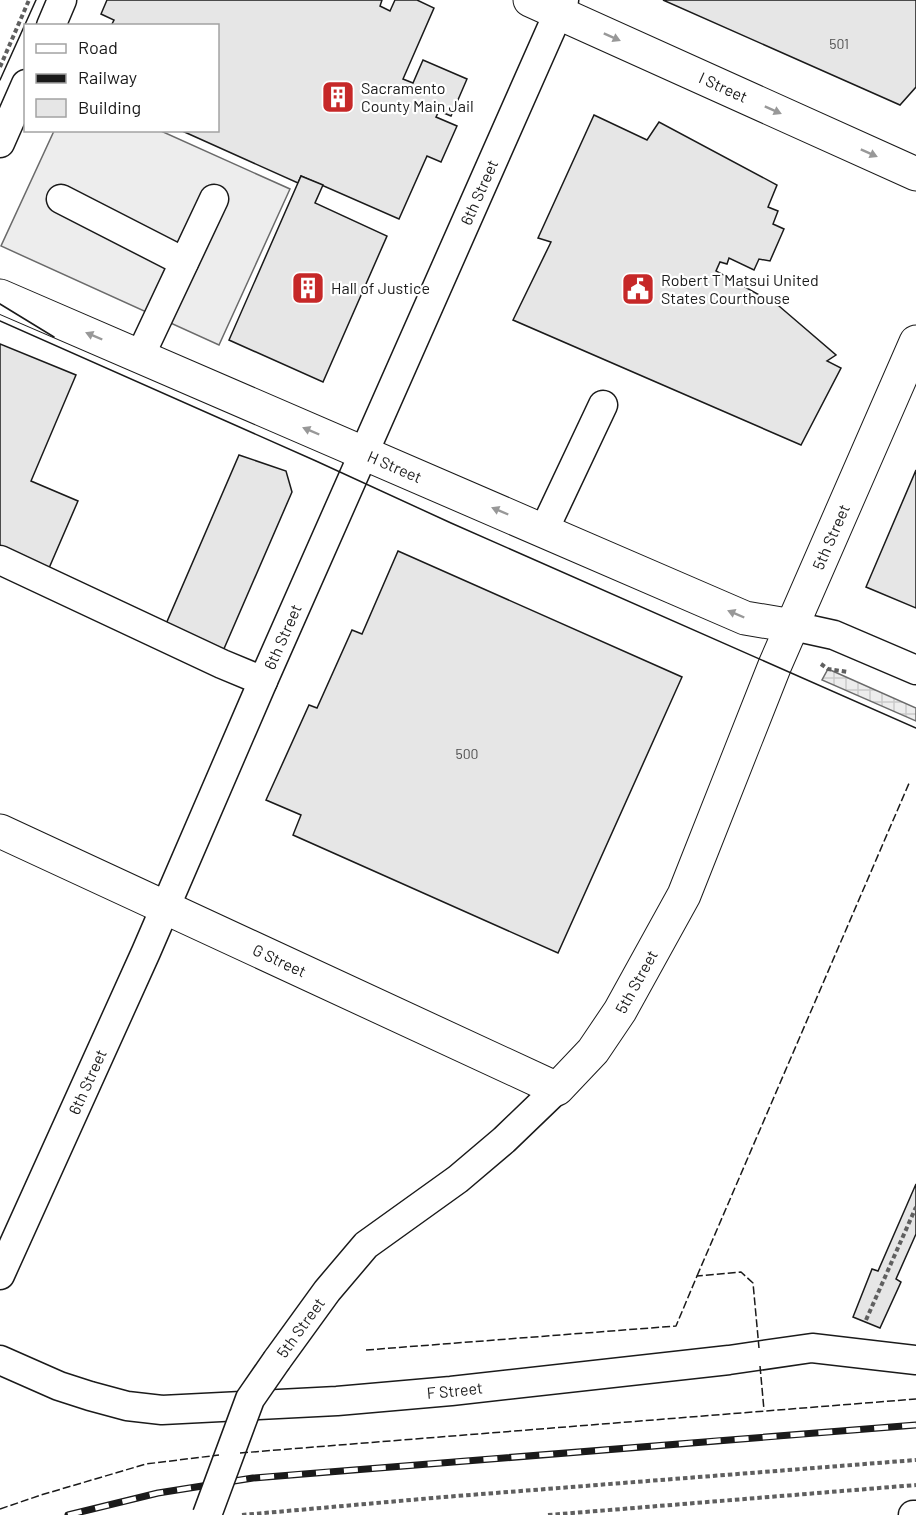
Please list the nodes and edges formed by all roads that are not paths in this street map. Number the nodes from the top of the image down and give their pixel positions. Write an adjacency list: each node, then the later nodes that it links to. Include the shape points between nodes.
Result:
1 (62, 0): 3 (street)
2 (551, 4): 6 (main road, I Street, one-way to 6); 14 (street, 6th Street)
3 (52, 24)
4 (24, 89): 5 (street)
5 (0, 143)
6 (916, 174)
7 (61, 199): 9 (street)
8 (214, 199): 9 (street)
9 (184, 262): 12 (street)
10 (0, 296): 12 (main road, H Street, one-way to 10)
11 (916, 342): 17 (main road, 5th Street)
12 (140, 356): 14 (main road, H Street, one-way to 12)
13 (603, 405): 15 (street)
14 (365, 454): 15 (main road, H Street, one-way to 14); 19 (street, 6th Street)
15 (544, 530): 17 (main road, H Street, one-way to 15, via 745,618)
16 (0, 560): 19 (street)
17 (793, 626): 18 (street, via 834,635); 22 (main road, 5th Street, via 684,895 620,1011 593,1051)
18 (916, 670)
19 (263, 681): 21 (street, 6th Street)
20 (0, 831): 21 (main road, G Street)
21 (166, 907): 22 (main road, G Street); 23 (street, 6th Street)
22 (557, 1089): 26 (street, 5th Street, bridge, via 458,1179 366,1245 327,1291 250,1399)
23 (0, 1275)
24 (0, 1360): 25 (street, F Street, via 90,1396 162,1410 451,1391 812,1348)
25 (916, 1360)
26 (207, 1515)

